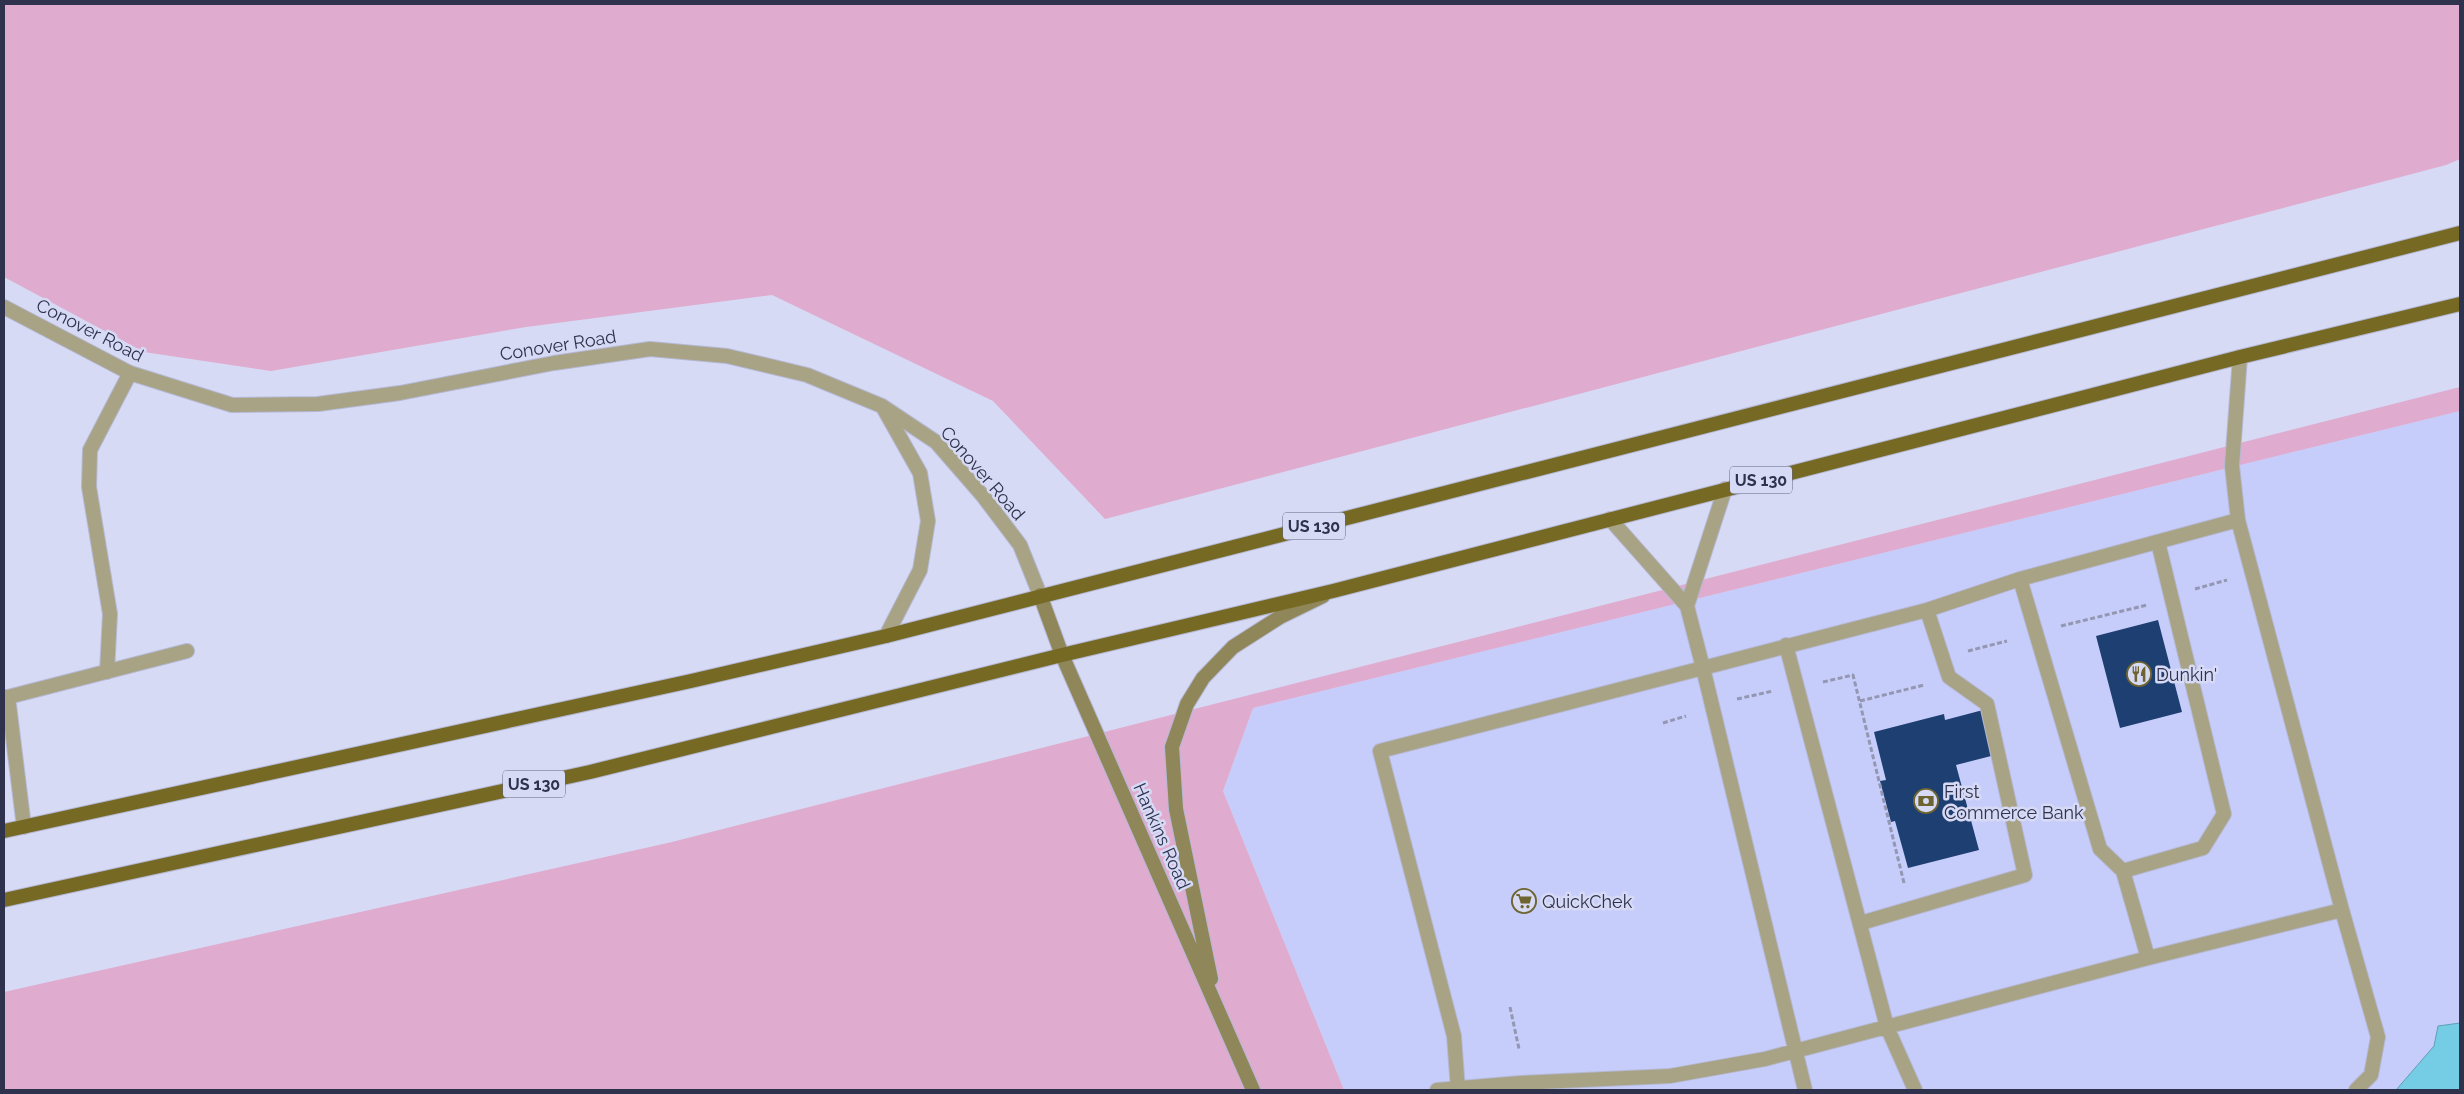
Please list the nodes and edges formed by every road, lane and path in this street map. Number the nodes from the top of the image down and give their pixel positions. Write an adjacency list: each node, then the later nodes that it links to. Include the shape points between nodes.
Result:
1 (2460, 233): 15 (highway, US 130)
2 (2460, 304): 4 (highway, US 130)
3 (4, 307): 5 (street, Conover Road)
4 (2240, 357): 7 (highway, US 130); 9 (street, via 2232,466)
5 (130, 373): 6 (street, Conover Road, via 232,405 318,404 400,393 554,362 650,349 727,356 807,375); 27 (street, via 90,450 89,487 110,614)
6 (882, 406): 15 (street, Conover Road, via 936,442 983,496 1020,545); 20 (street, via 920,473 928,521 920,570)
7 (1725, 490): 8 (highway, US 130); 17 (street)
8 (1610, 519): 14 (highway, US 130); 17 (street)
9 (2238, 520): 10 (street); 41 (street)
10 (2158, 542): 11 (street); 38 (street, via 2224,814 2203,848)
11 (2020, 579): 18 (street); 38 (street, via 2100,849)
12 (2234, 579): 13 (path)
13 (2193, 590)
14 (1333, 592): 25 (highway, US 130); 44 (main road, via 1280,617 1233,647 1204,678 1187,704 1172,747 1176,809)
15 (1040, 595): 20 (highway, US 130); 25 (main road, Hankins Road)
16 (2154, 604): 19 (path)
17 (1687, 606): 26 (street)
18 (1926, 610): 22 (street); 42 (street, via 1950,677 1986,704 2025,875)
19 (2060, 626)
20 (886, 636): 36 (highway, US 130)
21 (2007, 641): 24 (path)
22 (1786, 645): 26 (street); 42 (street)
23 (187, 651): 27 (street)
24 (1966, 652)
25 (1062, 655): 40 (highway, US 130, via 590,772); 44 (main road, Hankins Road)
26 (1703, 668): 48 (street); 49 (street, via 1380,751 1454,1036)
27 (107, 672): 31 (street)
28 (1922, 678): 33 (path, via 1924,685)
29 (1820, 683): 33 (path, via 1853,675)
30 (1776, 690): 32 (path)
31 (6, 697): 36 (street)
32 (1734, 700)
33 (1860, 701): 39 (path)
34 (1686, 716): 35 (path)
35 (1663, 723)
36 (24, 827): 37 (highway, US 130)
37 (4, 832)
38 (2123, 871): 43 (street)
39 (1904, 884)
40 (4, 900)
41 (2342, 910): 43 (street); 54 (street, via 2378,1037 2371,1074)
42 (1861, 924): 46 (street)
43 (2148, 958): 46 (street)
44 (1216, 1007): 50 (main road, Hankins Road)
45 (1510, 1007): 47 (path)
46 (1887, 1027): 48 (street); 53 (street)
47 (1519, 1049)
48 (1795, 1052): 49 (street, via 1670,1076); 52 (street)
49 (1457, 1089): 51 (street)
50 (1253, 1090)
51 (1437, 1090)
52 (1805, 1090)
53 (1915, 1090)
54 (2356, 1090)

